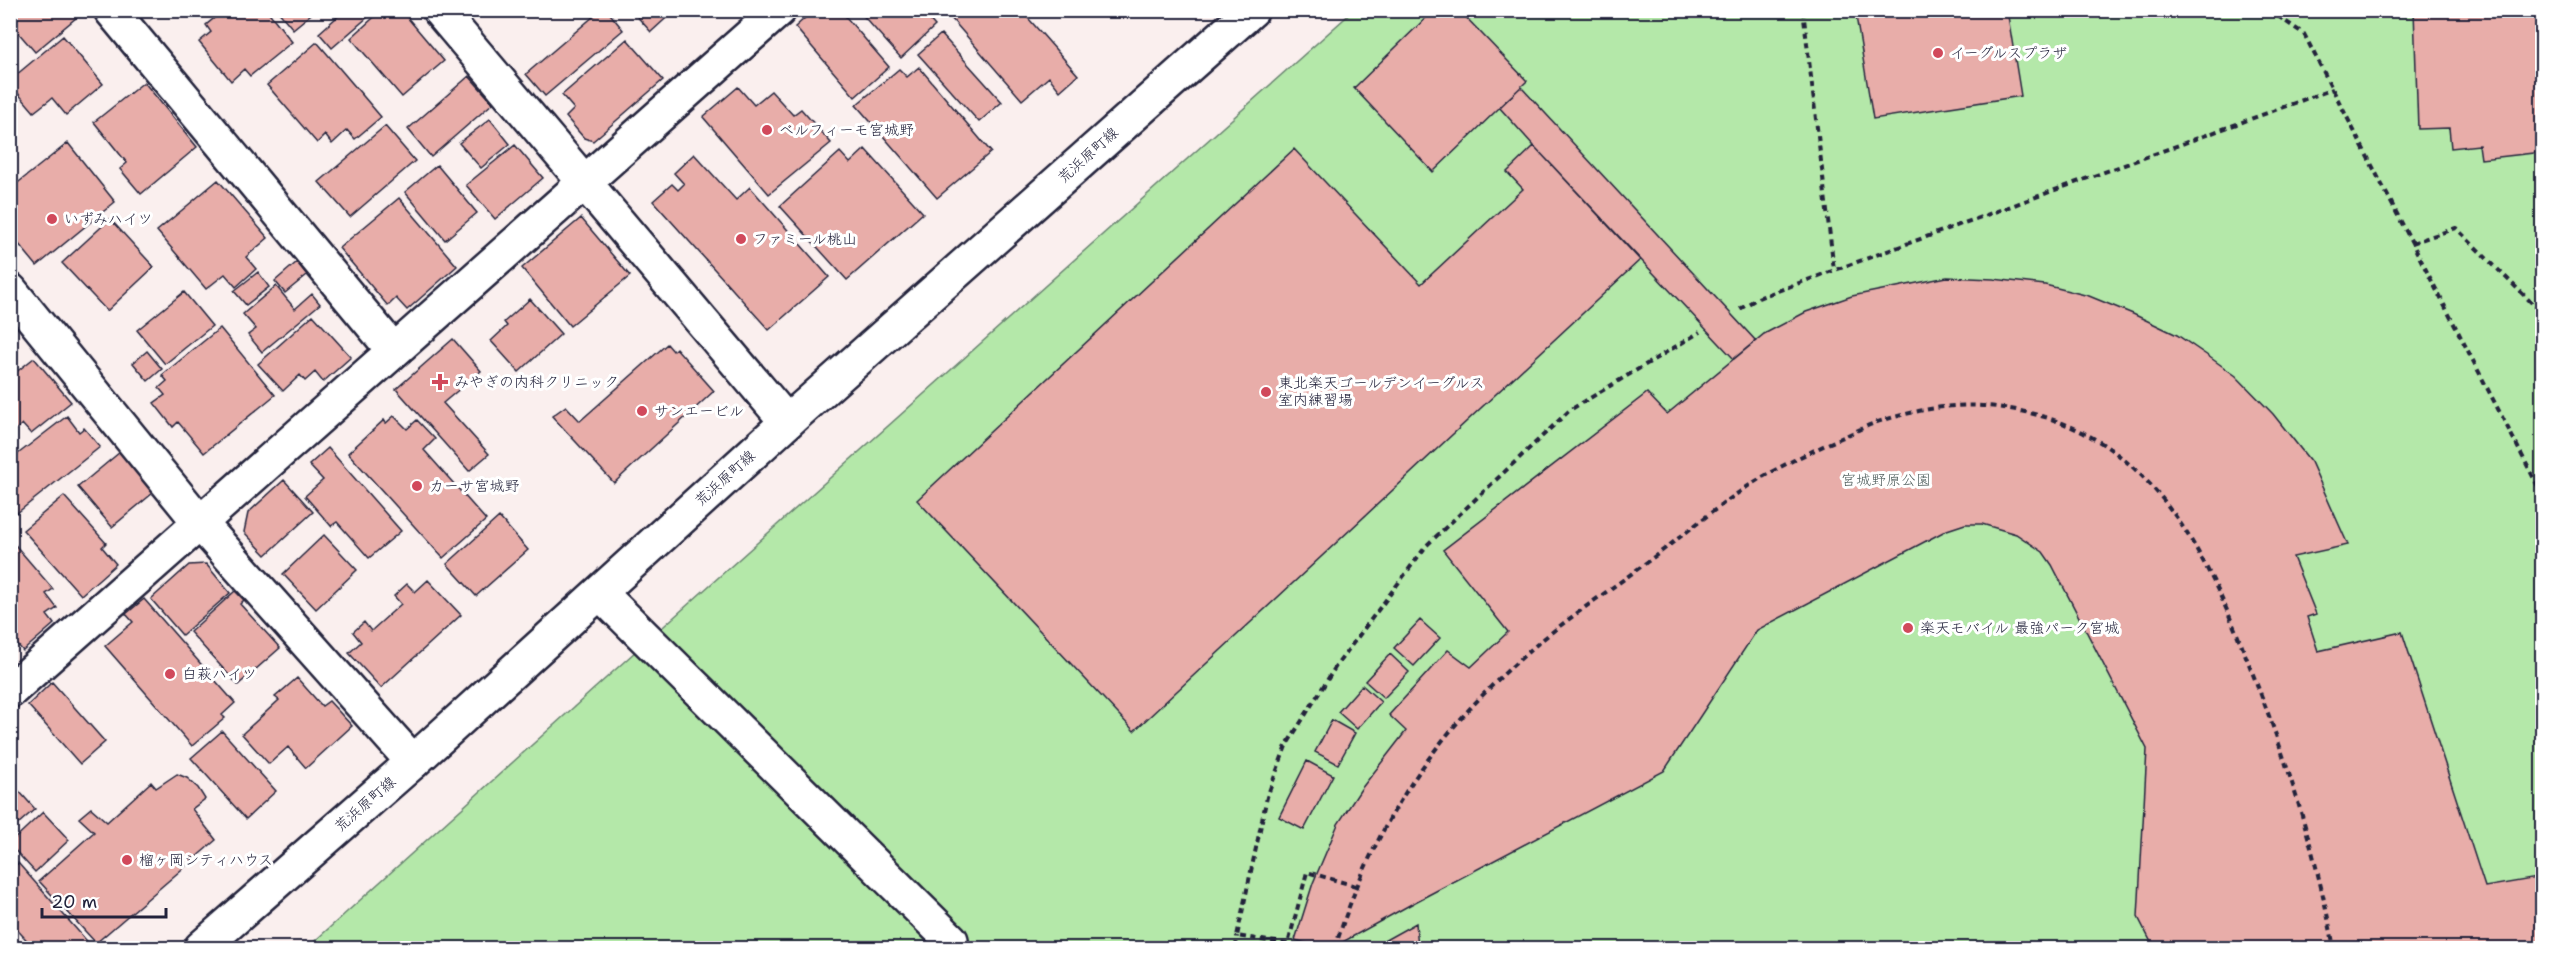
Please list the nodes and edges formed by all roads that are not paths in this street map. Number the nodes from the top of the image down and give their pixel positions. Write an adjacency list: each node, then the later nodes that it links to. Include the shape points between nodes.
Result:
1 (111, 10): 7 (street)
2 (439, 10): 5 (street)
3 (779, 10): 5 (street)
4 (1252, 10): 8 (street, 荒浜原町線)
5 (583, 183): 7 (street); 8 (street)
6 (10, 290): 9 (street)
7 (394, 351): 9 (street)
8 (787, 422): 10 (street, 荒浜原町線)
9 (201, 524): 11 (street); 12 (street)
10 (600, 592): 12 (street, 荒浜原町線); 13 (street)
11 (12, 687)
12 (413, 762): 14 (street, 荒浜原町線)
13 (951, 940)
14 (201, 948)

